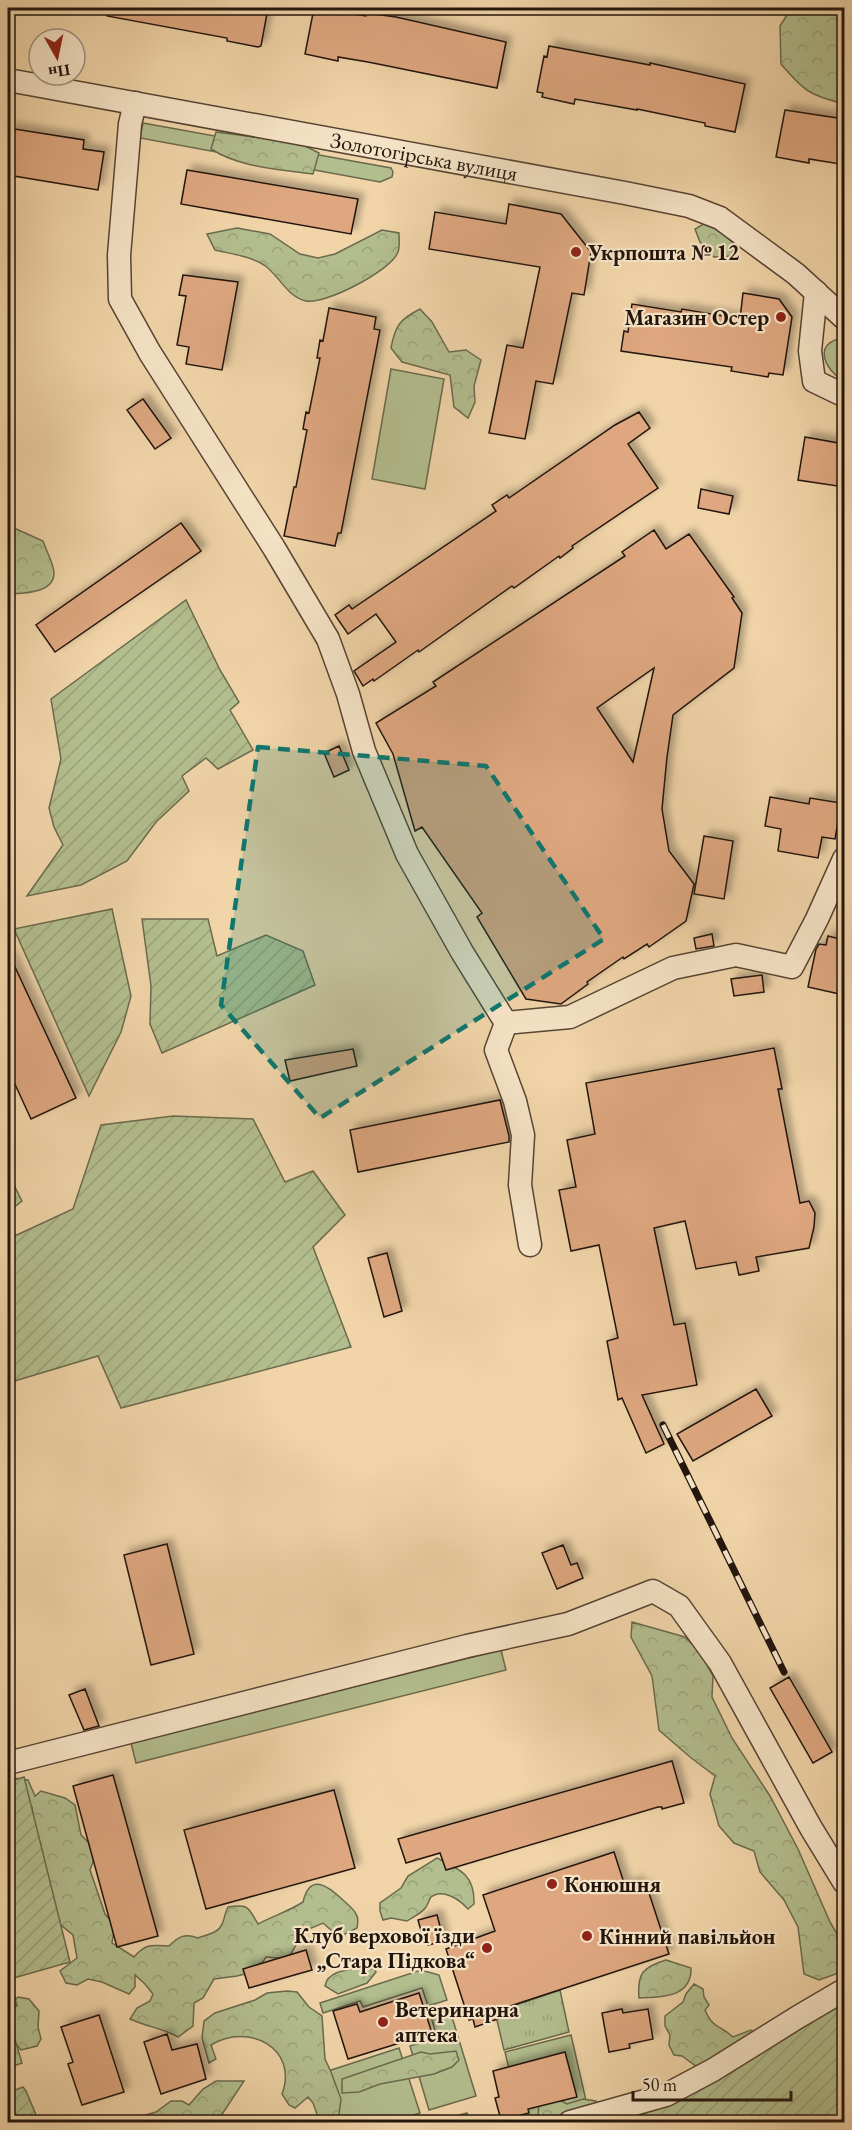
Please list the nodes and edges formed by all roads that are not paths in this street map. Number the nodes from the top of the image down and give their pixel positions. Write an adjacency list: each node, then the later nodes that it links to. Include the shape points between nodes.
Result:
1 (8, 80): 2 (street, Золотогірська вулиця)
2 (135, 103): 3 (street, Золотогірська вулиця, via 689,206 720,218); 7 (street, via 119,255 120,299 328,639 364,751 407,854)
3 (816, 292): 4 (street, Золотогірська вулиця); 5 (street, via 810,351 814,381)
4 (844, 318)
5 (844, 393)
6 (844, 859): 7 (street, via 792,967 736,954 673,968 570,1017)
7 (506, 1023): 8 (street, via 496,1050 516,1101 522,1135 520,1185)
8 (530, 1245)
9 (8, 1763): 10 (street, via 466,1646 568,1624 653,1591 680,1606 720,1663)
10 (844, 1882)
11 (844, 1989): 12 (street, via 666,2095)
12 (570, 2122)

